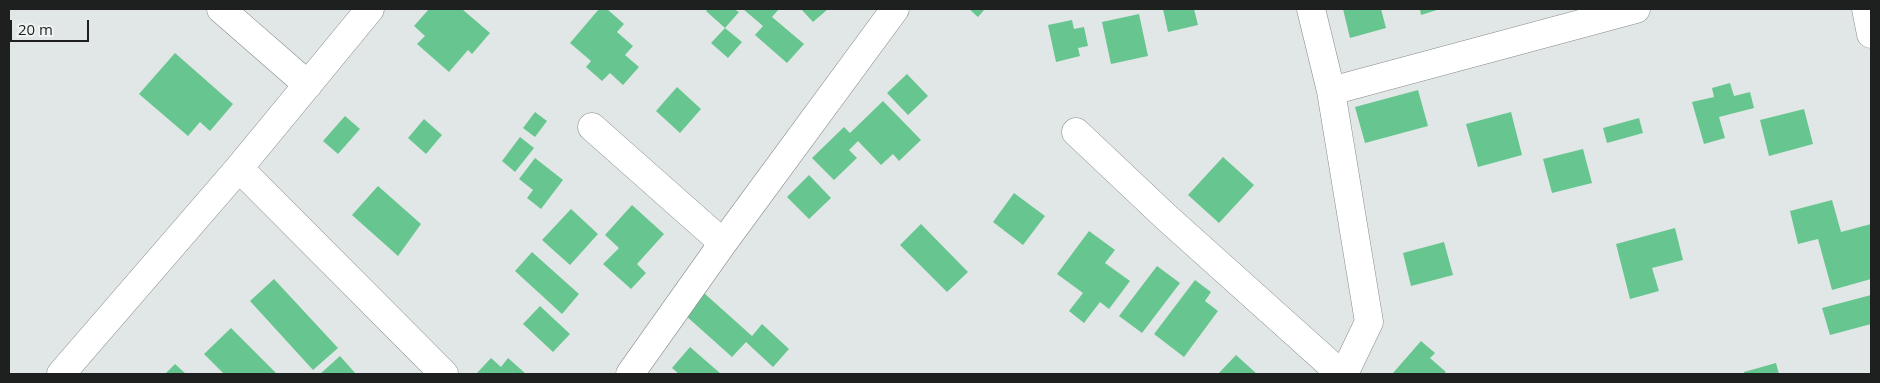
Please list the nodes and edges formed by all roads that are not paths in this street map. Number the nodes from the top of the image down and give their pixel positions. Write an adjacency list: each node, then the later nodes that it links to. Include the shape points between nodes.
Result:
1 (221, 9): 8 (street)
2 (370, 9): 8 (street)
3 (895, 9): 13 (street)
4 (1311, 9): 9 (street)
5 (1636, 9): 9 (street)
6 (1866, 9): 7 (street)
7 (1871, 34)
8 (308, 85): 12 (street)
9 (1331, 91): 17 (street, via 1369,322)
10 (592, 127): 13 (street)
11 (1076, 132): 17 (street)
12 (239, 168): 14 (street); 15 (street)
13 (722, 242): 16 (street)
14 (61, 374)
15 (444, 374)
16 (630, 374)
17 (1342, 374)

